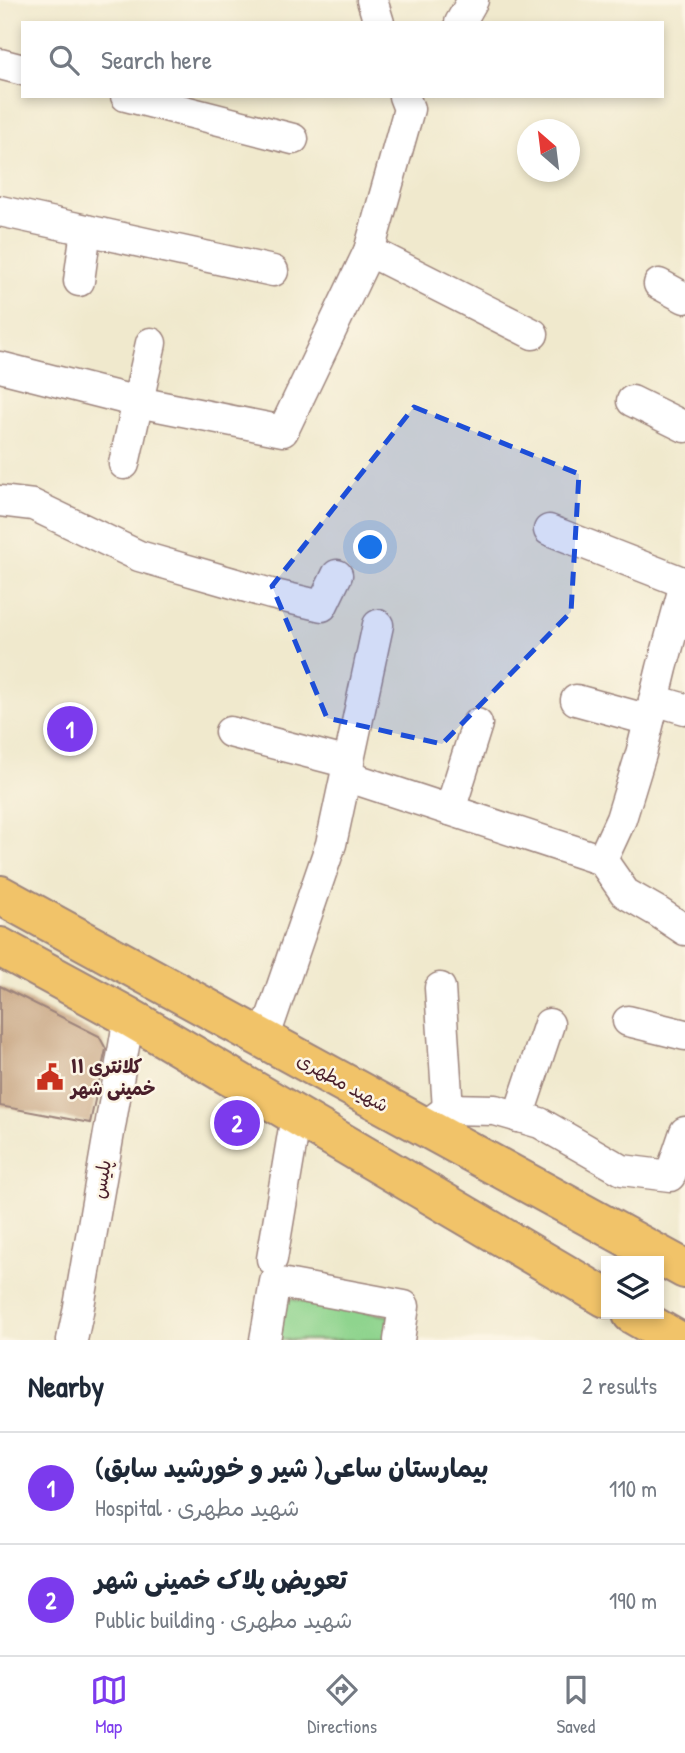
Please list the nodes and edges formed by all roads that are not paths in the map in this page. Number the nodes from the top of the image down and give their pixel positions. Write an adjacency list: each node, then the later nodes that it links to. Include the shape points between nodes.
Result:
1 (372, 0): 3 (street)
2 (473, 0): 4 (street)
3 (378, 21)
4 (461, 21)
5 (0, 64): 6 (street)
6 (21, 69)
7 (134, 98): 9 (street)
8 (410, 101): 12 (street)
9 (293, 139)
10 (0, 211): 11 (street)
11 (86, 230): 13 (street); 14 (street)
12 (369, 251): 15 (street); 19 (street, via 283,431)
13 (273, 271)
14 (79, 281)
15 (533, 334)
16 (151, 343): 19 (street)
17 (0, 366): 19 (street)
18 (632, 401): 20 (street)
19 (138, 402): 21 (street)
20 (685, 427)
21 (124, 464)
22 (0, 501): 24 (street, via 33,505 139,556 321,606)
23 (549, 530): 25 (street)
24 (337, 575)
25 (685, 584): 29 (street)
26 (378, 625): 32 (street)
27 (576, 700): 29 (street)
28 (685, 709): 29 (street)
29 (652, 710): 34 (street, via 621,819)
30 (477, 724): 33 (street)
31 (230, 732): 32 (street)
32 (348, 769): 33 (street); 43 (street, via 331,844)
33 (450, 810): 34 (street)
34 (602, 860): 36 (street, via 625,893)
35 (0, 895): 43 (main road, شهید مطهری)
36 (685, 930)
37 (0, 947): 39 (main road)
38 (440, 988): 46 (street)
39 (129, 1017): 44 (main road); 53 (street, پلیس)
40 (628, 1021): 42 (street)
41 (549, 1024): 45 (street)
42 (685, 1035)
43 (264, 1039): 46 (main road, شهید مطهری)
44 (296, 1116): 49 (street); 51 (main road)
45 (518, 1116): 46 (street, via 495,1110); 48 (street, via 540,1123 622,1170)
46 (436, 1118): 50 (main road, شهید مطهری)
47 (685, 1132): 48 (street)
48 (678, 1180)
49 (272, 1259)
50 (685, 1269)
51 (601, 1295)
52 (641, 1319): 56 (main road)
53 (72, 1340)
54 (265, 1340): 55 (street, via 275,1282 404,1306)
55 (399, 1340)
56 (677, 1340)

